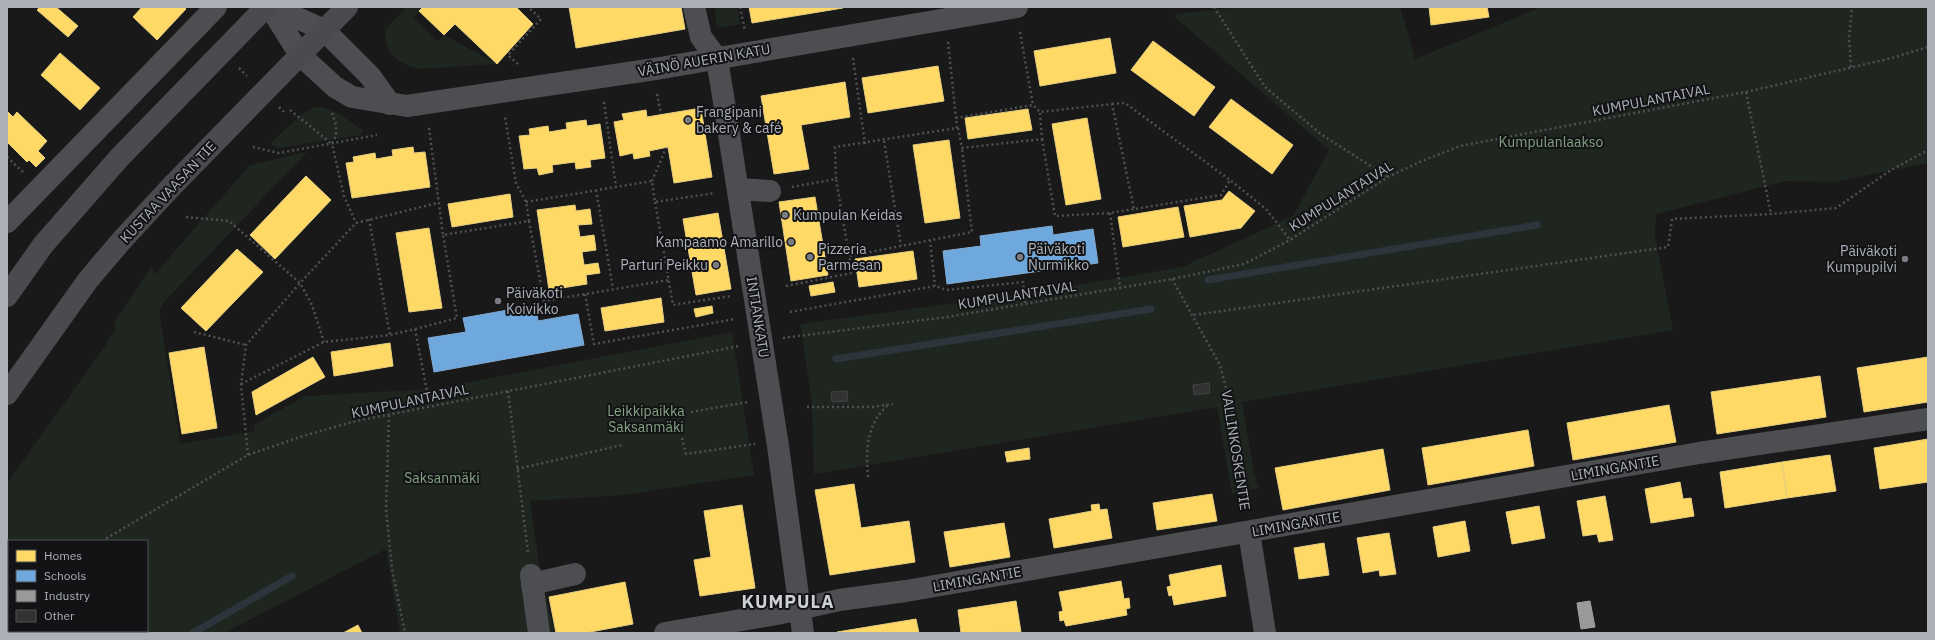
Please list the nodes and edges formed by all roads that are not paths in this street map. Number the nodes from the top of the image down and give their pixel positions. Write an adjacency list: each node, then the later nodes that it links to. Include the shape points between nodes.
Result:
1 (216, 7): 14 (street)
2 (266, 7): 15 (main road, via 103,175 43,245)
3 (270, 7): 9 (street, VÄINÖ AUERIN KATU)
4 (274, 7): 8 (street)
5 (347, 7): 8 (main road, KUSTAA VAASAN TIE)
6 (694, 7): 10 (street, INTIANKATU, via 701,37)
7 (1018, 7): 10 (street, VÄINÖ AUERIN KATU)
8 (324, 30): 9 (main road, KUSTAA VAASAN TIE); 11 (street, via 370,76)
9 (300, 55): 11 (street, VÄINÖ AUERIN KATU, via 335,87 352,97); 16 (main road, KUSTAA VAASAN TIE, via 122,240 88,280)
10 (717, 59): 11 (street, VÄINÖ AUERIN KATU, via 424,104); 12 (street, INTIANKATU)
11 (390, 104)
12 (738, 189): 13 (street); 20 (street, INTIANKATU)
13 (770, 190)
14 (7, 222)
15 (7, 296)
16 (7, 394)
17 (1928, 419): 18 (street, LIMINGANTIE, via 1699,453)
18 (1249, 532): 20 (street, LIMINGANTIE); 24 (street)
19 (575, 574): 21 (street, via 531,579)
20 (800, 608): 22 (street, LIMINGANTIE); 23 (street, INTIANKATU)
21 (539, 633)
22 (665, 633)
23 (803, 633)
24 (1265, 633)

